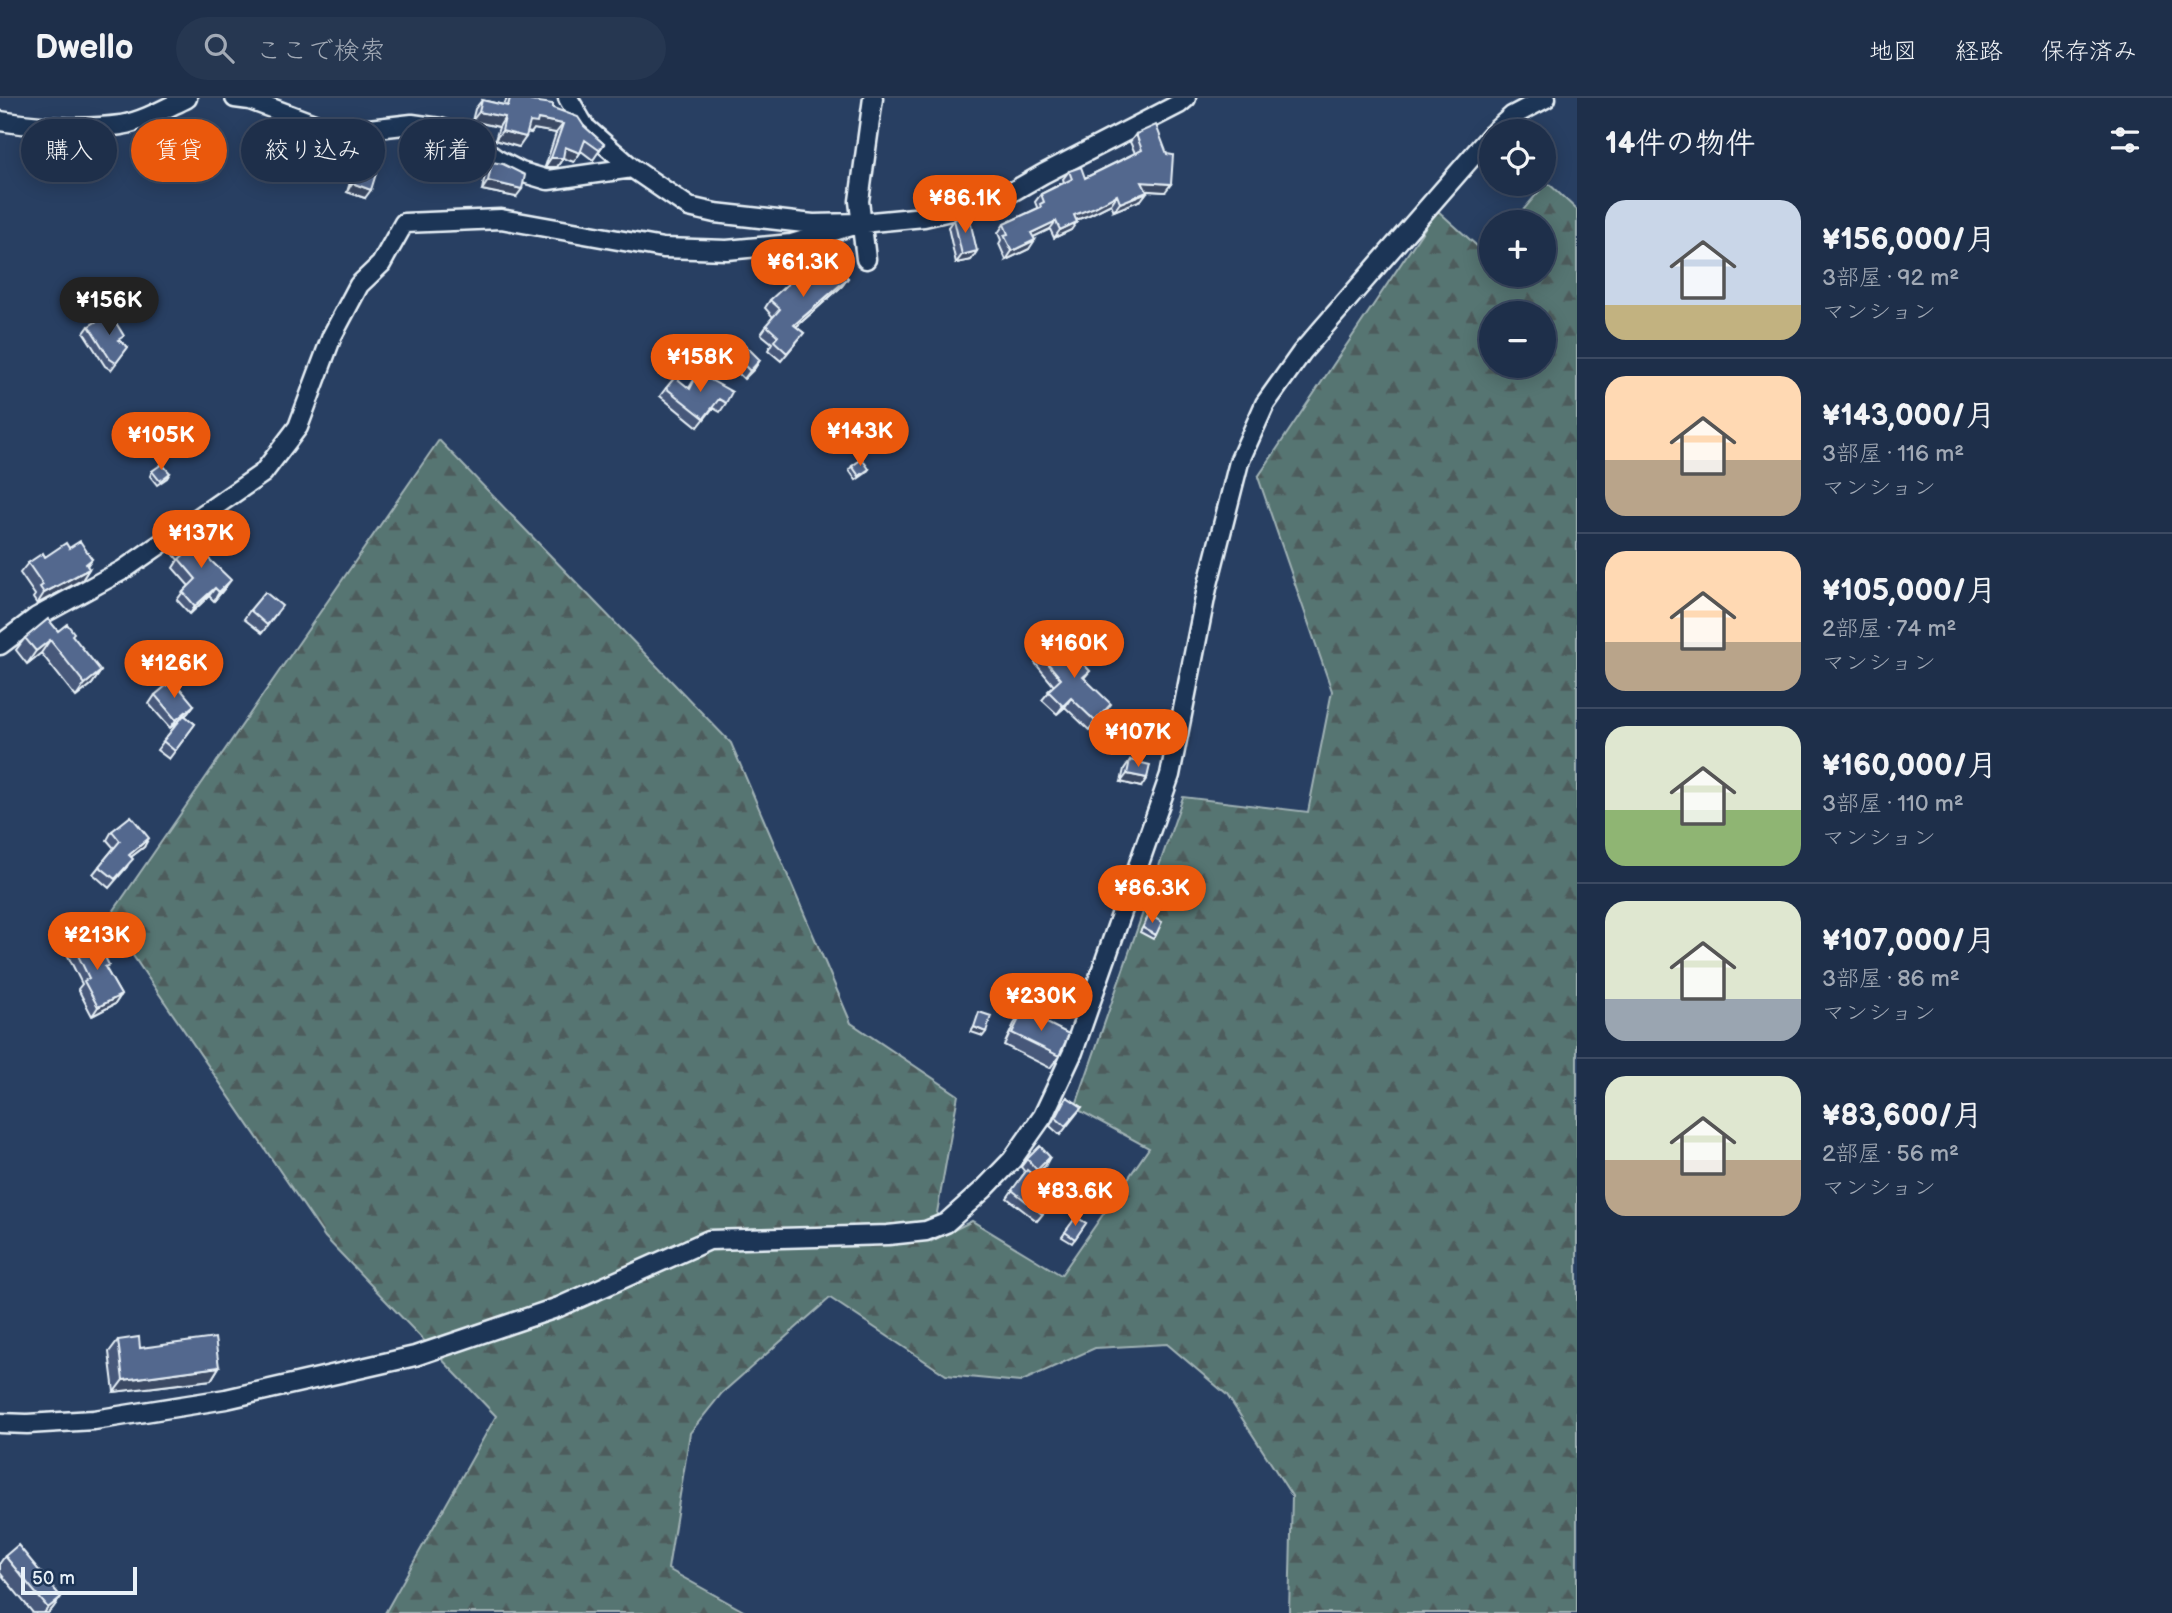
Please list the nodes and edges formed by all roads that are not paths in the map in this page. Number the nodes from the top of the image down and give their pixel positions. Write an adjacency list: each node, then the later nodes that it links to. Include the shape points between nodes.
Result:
1 (187, 98): 8 (street, via 122,125)
2 (235, 98): 10 (street, via 343,132 412,124 440,128 465,136 522,172 548,180)
3 (568, 98): 10 (street, via 585,127)
4 (873, 98): 11 (street, via 859,201)
5 (1186, 98): 11 (street, via 998,200 923,217)
6 (1546, 98): 7 (street)
7 (1509, 119)
8 (0, 121)
9 (1479, 149): 14 (street, via 1302,352 1265,404 1239,462 1207,588 1170,775 1073,1052 1043,1116 1012,1160 946,1223 888,1235 709,1240 559,1307 415,1356 226,1399 94,1420)
10 (632, 168): 11 (street, via 689,207 813,224)
11 (861, 223): 12 (street); 13 (street, via 791,244 727,250 663,248 501,219 404,223 381,264 359,285 332,336 298,427 263,473 122,570 37,617)
12 (866, 259)
13 (0, 645)
14 (0, 1423)

